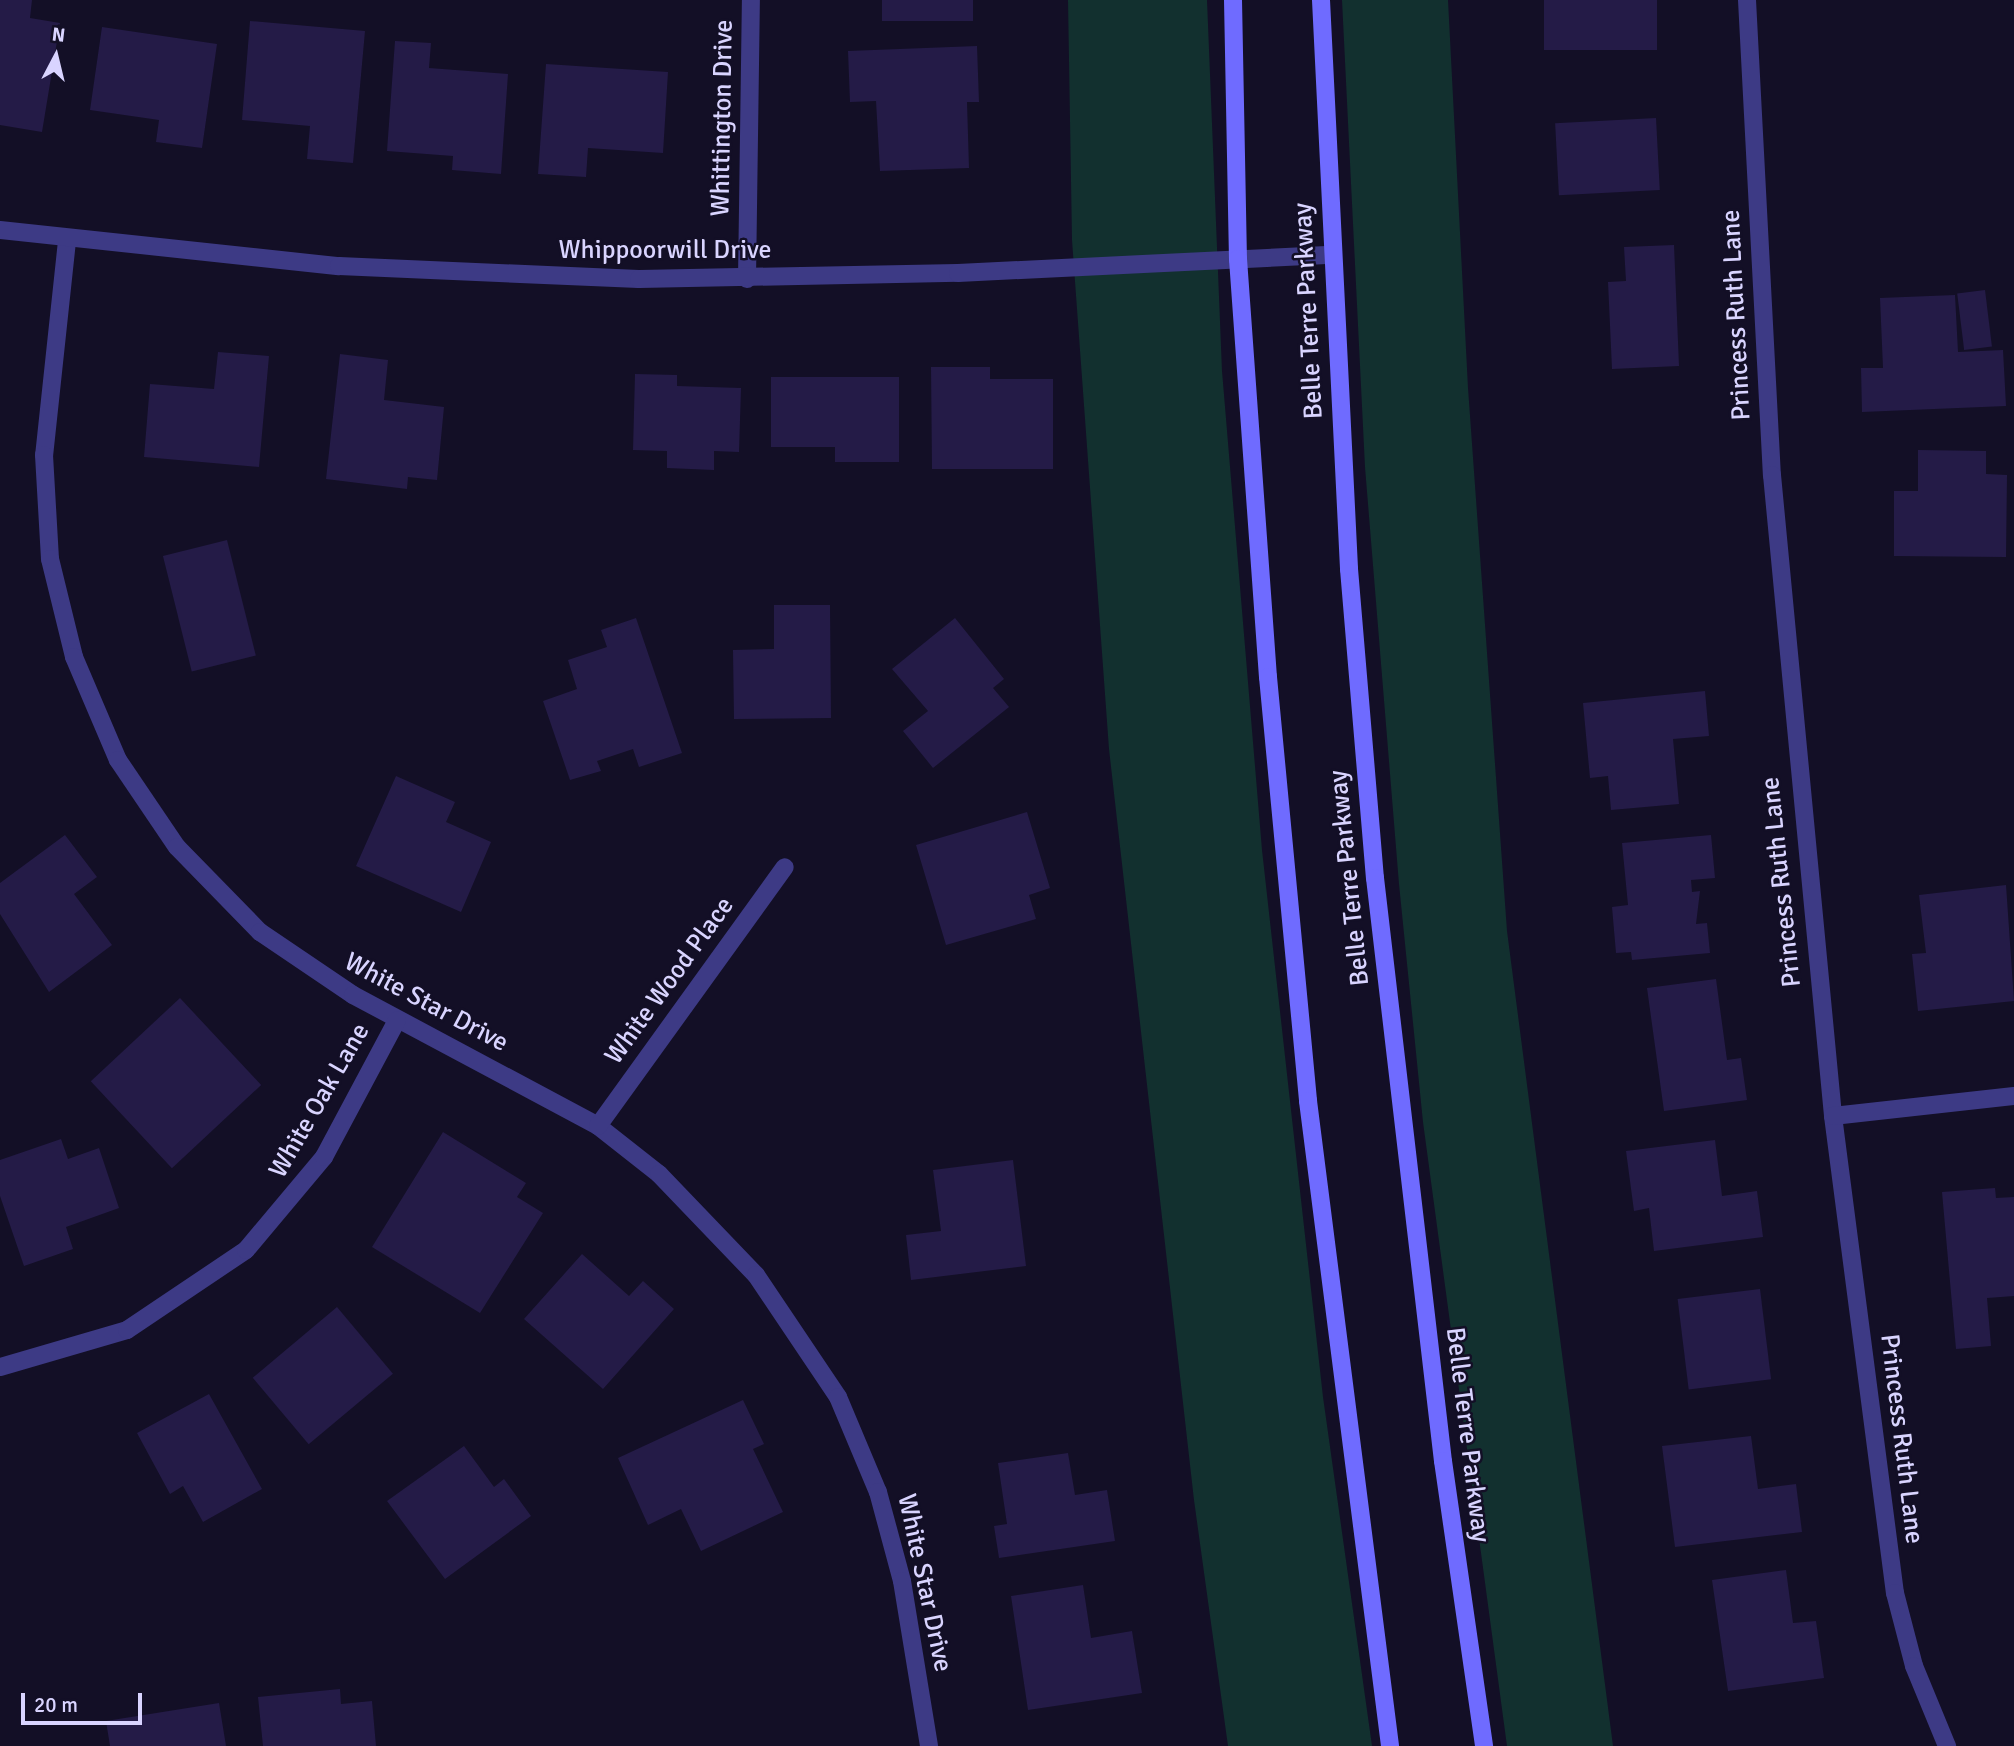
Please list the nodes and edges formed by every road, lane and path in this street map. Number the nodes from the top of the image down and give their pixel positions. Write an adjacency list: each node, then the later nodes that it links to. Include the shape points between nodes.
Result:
1 (751, 0): 9 (street, Whittington Drive)
2 (1233, 0): 8 (main road)
3 (1321, 0): 7 (main road, Belle Terre Parkway)
4 (1747, 0): 13 (street, Princess Ruth Lane, via 1772,475)
5 (0, 230): 6 (street, Whippoorwill Drive)
6 (67, 241): 9 (street, Whippoorwill Drive, via 421,272); 11 (street, White Star Drive, via 48,395 45,506 61,612 92,706 149,812 206,881 285,952)
7 (1332, 255): 8 (street, Whippoorwill Drive); 18 (main road, Belle Terre Parkway, via 1375,878 1439,1434)
8 (1238, 259): 9 (street, Whippoorwill Drive); 17 (main road, via 1307,1087)
9 (747, 279)
10 (785, 867): 14 (street, White Wood Place)
11 (397, 1020): 14 (street, White Star Drive); 15 (street, White Oak Lane, via 324,1157 246,1250 127,1330)
12 (2014, 1096): 13 (street)
13 (1833, 1116): 19 (street, Princess Ruth Lane, via 1895,1592 1914,1666)
14 (598, 1126): 16 (street, White Star Drive, via 724,1238 784,1311 838,1397 892,1535)
15 (0, 1367)
16 (929, 1746)
17 (1390, 1746)
18 (1484, 1746)
19 (1947, 1746)

